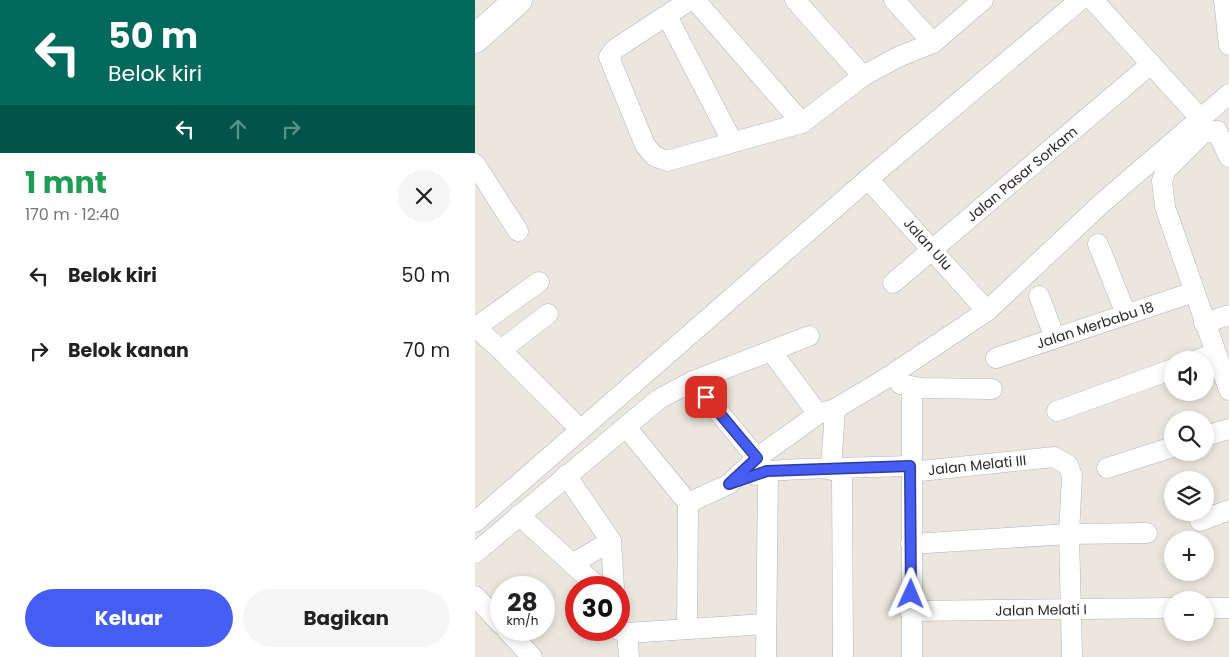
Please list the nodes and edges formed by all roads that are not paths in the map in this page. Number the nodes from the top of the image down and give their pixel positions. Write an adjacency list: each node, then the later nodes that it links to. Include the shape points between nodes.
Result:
1 (518, 0): 11 (main road)
2 (690, 0): 10 (street)
3 (695, 0): 18 (street)
4 (795, 0): 15 (street)
5 (894, 0): 12 (street)
6 (983, 0): 12 (street)
7 (1080, 0): 22 (street)
8 (1093, 0): 14 (street)
9 (1224, 0): 13 (street)
10 (667, 16): 19 (street); 19 (street, via 615,49 609,57 645,145 654,156 667,161)
11 (475, 40)
12 (933, 43): 15 (street)
13 (1229, 45)
14 (1151, 64): 17 (street); 25 (street, Jalan Pasar Sorkam)
15 (863, 76): 18 (street)
16 (1229, 94): 17 (street)
17 (1199, 117): 30 (street)
18 (802, 123): 19 (street)
19 (732, 141)
20 (1229, 157): 28 (street, via 1217,131 1203,133 1166,170 1162,182 1165,207)
21 (475, 164): 23 (street)
22 (868, 179): 25 (street, Jalan Ulu); 53 (street)
23 (518, 231)
24 (1098, 244): 32 (street)
25 (933, 250): 27 (street, Jalan Pasar Sorkam); 30 (street, Jalan Ulu)
26 (539, 282): 35 (street)
27 (893, 283)
28 (1194, 292): 32 (street, Jalan Merbabu 18); 34 (street)
29 (1039, 296): 37 (street)
30 (987, 311): 44 (street)
31 (548, 314): 38 (street)
32 (1126, 314): 37 (street, Jalan Merbabu 18)
33 (1229, 315): 34 (street)
34 (1204, 323): 40 (street)
35 (475, 327): 38 (street)
36 (809, 336): 39 (street)
37 (1055, 338): 41 (street, Jalan Merbabu 18)
38 (501, 350): 53 (street)
39 (771, 351): 45 (street); 50 (street)
40 (1206, 351)
41 (996, 358)
42 (1214, 368): 48 (street)
43 (1164, 372): 49 (street)
44 (885, 379): 46 (street); 50 (street)
45 (693, 381): 51 (street, via 659,399); 56 (street)
46 (912, 387): 47 (street); 59 (street, Jalan Melati III)
47 (992, 389)
48 (1229, 390)
49 (1057, 410)
50 (826, 412): 56 (street); 58 (street)
51 (625, 427): 60 (street); 61 (street)
52 (1229, 428): 54 (street)
53 (580, 429): 65 (street)
54 (1214, 433)
55 (1164, 450): 57 (street)
56 (762, 464): 58 (street); 61 (street); 81 (street)
57 (1107, 468)
58 (836, 469): 59 (street); 89 (street)
59 (910, 469): 67 (street, Jalan Melati III, via 1062,459 1072,476); 69 (street)
60 (566, 475): 63 (street); 68 (street)
61 (688, 503): 82 (street)
62 (1229, 510): 64 (street)
63 (519, 515): 70 (street); 71 (street)
64 (1214, 516)
65 (475, 522)
66 (1147, 532): 67 (street)
67 (1069, 534): 69 (street); 78 (street)
68 (611, 541): 71 (street); 73 (street)
69 (911, 544): 79 (street)
70 (475, 553)
71 (572, 564): 72 (street)
72 (586, 576)
73 (613, 576)
74 (475, 596): 80 (street)
75 (1164, 608): 78 (street, Jalan Melati I)
76 (1214, 608): 77 (street)
77 (1229, 608)
78 (1071, 610): 79 (street, Jalan Melati I); 91 (street)
79 (910, 611): 90 (street)
80 (490, 612)
81 (766, 624): 82 (street); 88 (street)
82 (687, 627): 83 (street)
83 (630, 631)
84 (517, 641): 86 (street)
85 (625, 641): 87 (street)
86 (532, 657)
87 (629, 657)
88 (766, 657)
89 (843, 657)
90 (912, 657)
91 (1072, 657)

